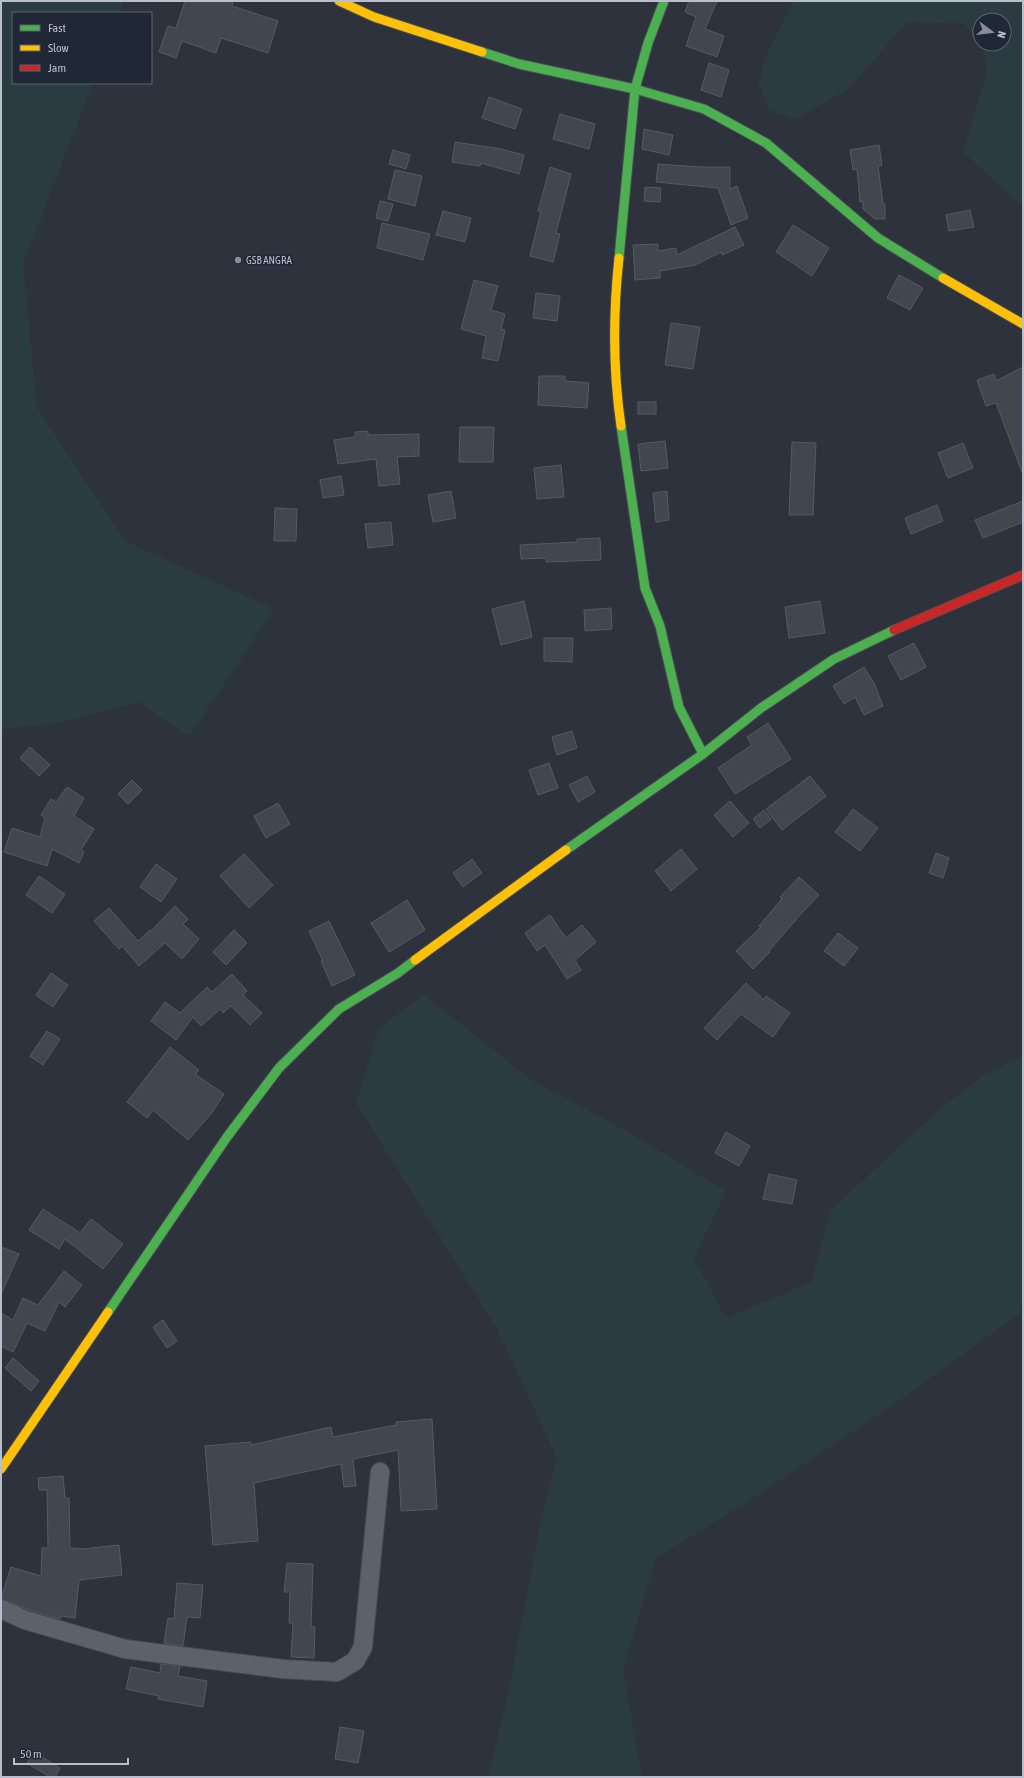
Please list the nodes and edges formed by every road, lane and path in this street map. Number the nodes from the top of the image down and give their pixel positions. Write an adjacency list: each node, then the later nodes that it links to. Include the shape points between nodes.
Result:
1 (339, 1): 3 (street, via 374,17 519,64)
2 (664, 1): 3 (street, via 648,43)
3 (635, 89): 4 (street, via 704,109 766,144 878,238 966,293); 6 (street, via 615,294 617,396 645,588 660,626 679,706)
4 (1023, 324)
5 (1023, 575): 6 (street, via 904,625 834,659 761,708)
6 (703, 754): 7 (street, via 526,878 398,973 339,1009 279,1068 227,1137)
7 (1, 1469)
8 (380, 1472): 9 (street, via 363,1647 355,1661 337,1672 283,1669 125,1649 25,1620)
9 (1, 1610)

